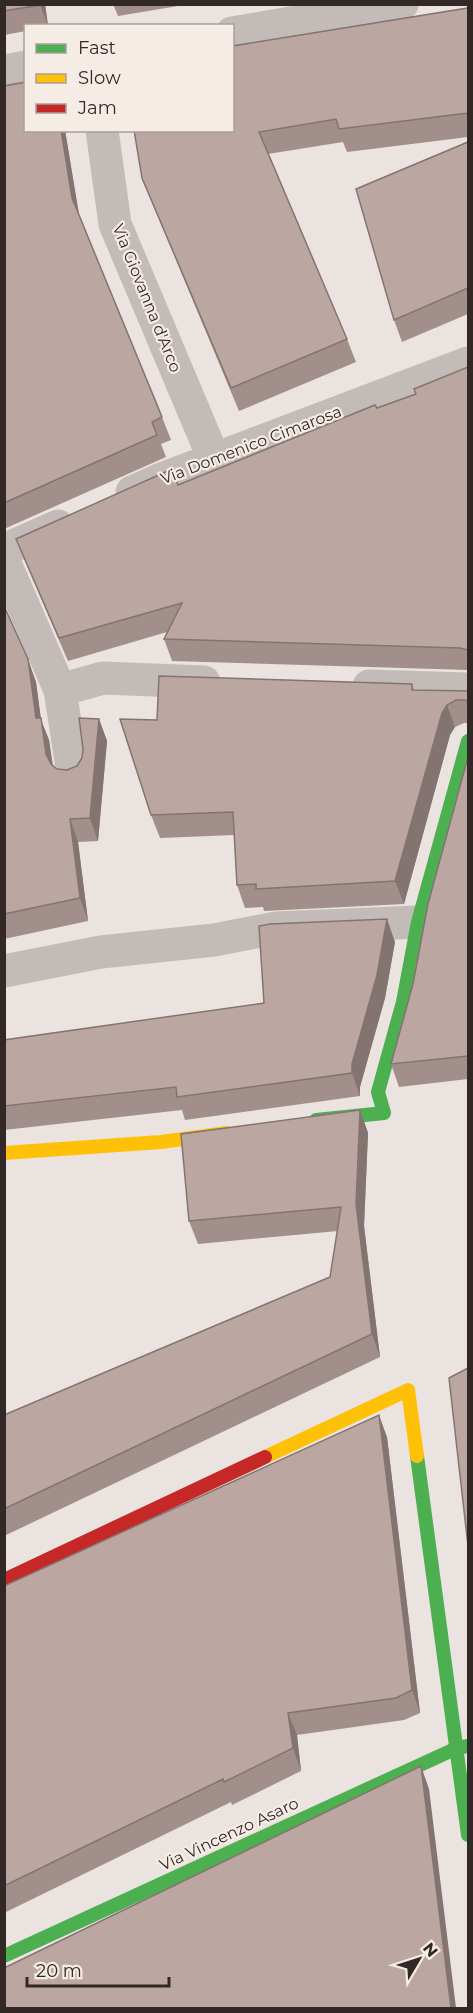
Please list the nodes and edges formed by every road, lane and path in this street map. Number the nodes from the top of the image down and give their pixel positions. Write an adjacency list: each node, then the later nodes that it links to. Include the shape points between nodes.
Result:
1 (402, 4): 2 (street)
2 (234, 33)
3 (24, 68): 4 (street)
4 (4, 71)
5 (102, 132): 7 (street, Via Giovanna d'Arco, via 114,224)
6 (468, 363): 7 (street, Via Domenico Cimarosa)
7 (214, 459): 8 (street, Via Domenico Cimarosa)
8 (4, 550)
9 (4, 561): 13 (street)
10 (233, 682): 13 (street, via 103,678)
11 (339, 686): 12 (street)
12 (468, 689)
13 (60, 690): 15 (street)
14 (468, 741): 16 (street)
15 (73, 774)
16 (418, 922): 17 (street, via 276,928 214,940 101,952); 18 (street, via 403,1002 378,1092 384,1113)
17 (4, 971)
18 (298, 1123)
19 (241, 1131): 20 (street, via 161,1142)
20 (4, 1153)
21 (4, 1580): 22 (street, via 408,1390)
22 (463, 1747): 23 (street); 24 (street, Via Vincenzo Asaro)
23 (468, 1835)
24 (4, 1956)

